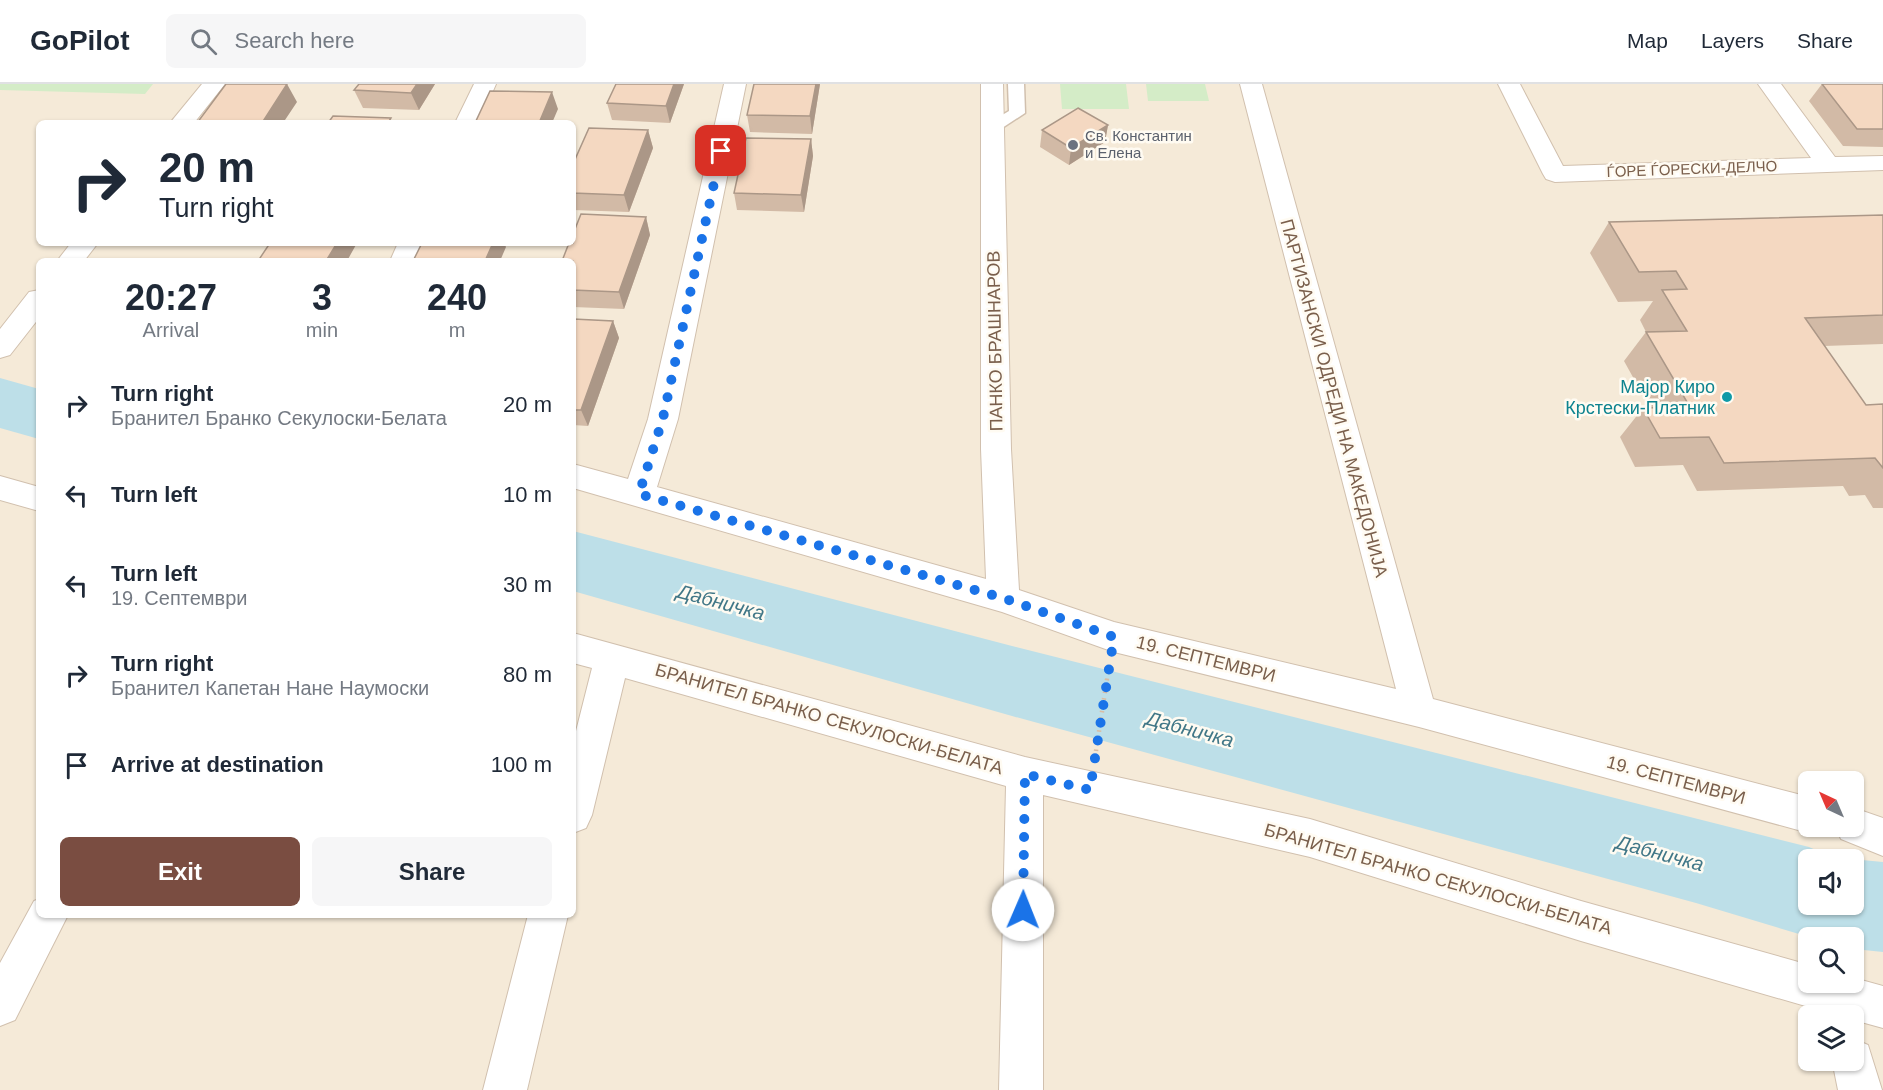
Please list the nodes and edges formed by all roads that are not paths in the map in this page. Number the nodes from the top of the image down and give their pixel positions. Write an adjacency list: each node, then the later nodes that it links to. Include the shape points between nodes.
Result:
1 (214, 84): 9 (street)
2 (484, 84): 10 (street)
3 (735, 84): 21 (street, via 663,418)
4 (992, 84): 11 (street, ПАНКО БРАШНАРОВ)
5 (1016, 84): 11 (lane, via 1017,113)
6 (1251, 84): 26 (street, ПАРТИЗАНСКИ ОДРЕДИ НА МАКЕДОНИЈА)
7 (1509, 84): 13 (street, ЃОРЕ ЃОРЕСКИ-ДЕЛЧО, via 1555,174)
8 (1769, 84): 13 (street)
9 (184, 120)
10 (468, 120)
11 (993, 127): 23 (street, ПАНКО БРАШНАРОВ, via 996,449)
12 (1883, 163): 13 (street, ЃОРЕ ЃОРЕСКИ-ДЕЛЧО)
13 (1828, 164)
14 (82, 246): 15 (street)
15 (72, 258)
16 (36, 302): 17 (street)
17 (4, 338): 18 (street)
18 (36, 340)
19 (576, 477): 21 (street, 19. СЕПТЕМВРИ)
20 (0, 488): 22 (street)
21 (639, 494): 23 (street, 19. СЕПТЕМВРИ)
22 (36, 498)
23 (1003, 598): 26 (street, 19. СЕПТЕМВРИ, via 1114,637)
24 (576, 649): 25 (street, БРАНИТЕЛ БРАНКО СЕКУЛОСКИ-БЕЛАТА)
25 (612, 659): 27 (street, БРАНИТЕЛ БРАНКО СЕКУЛОСКИ-БЕЛАТА); 28 (street)
26 (1419, 711): 29 (street, 19. СЕПТЕМВРИ)
27 (1025, 774): 34 (street, БРАНИТЕЛ БРАНКО СЕКУЛОСКИ-БЕЛАТА, via 1310,838); 39 (street)
28 (576, 803)
29 (1798, 812)
30 (1864, 830): 31 (street)
31 (1883, 837)
32 (46, 918): 35 (street)
33 (547, 918): 38 (street)
34 (1841, 1004): 36 (street, БРАНИТЕЛ БРАНКО СЕКУЛОСКИ-БЕЛАТА)
35 (0, 1005)
36 (1883, 1007)
37 (1856, 1071): 40 (street)
38 (505, 1090)
39 (1021, 1090)
40 (1860, 1090)

